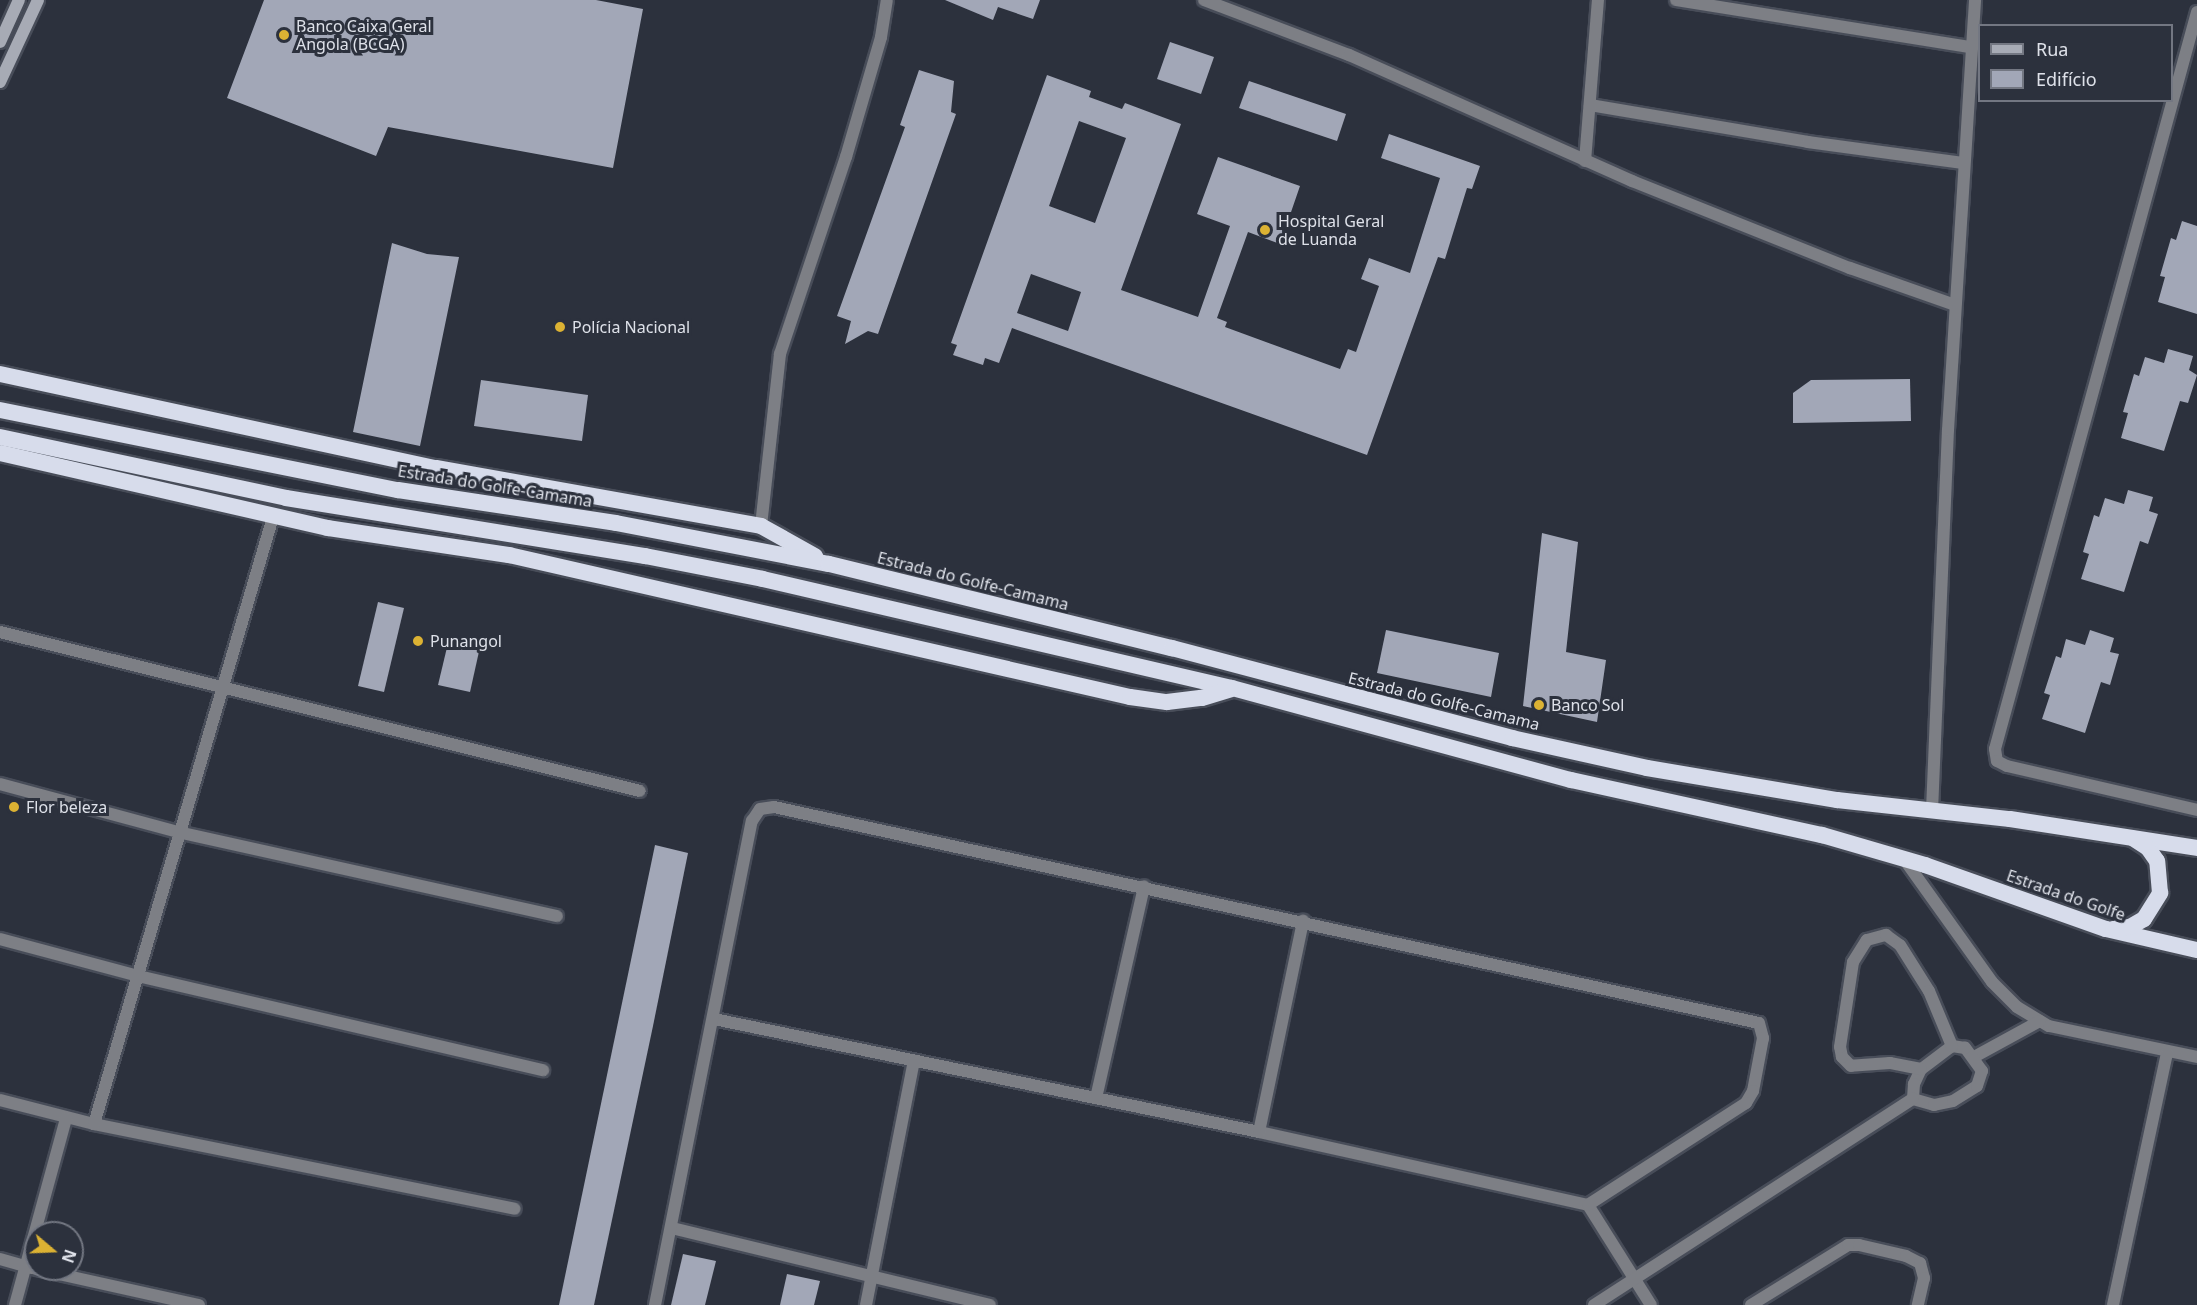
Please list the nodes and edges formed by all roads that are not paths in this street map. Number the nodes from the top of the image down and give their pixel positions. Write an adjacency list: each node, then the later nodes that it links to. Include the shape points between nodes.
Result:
1 (19, 0): 10 (main road)
2 (38, 0): 12 (main road)
3 (887, 0): 24 (street, via 881,38 846,157 780,354)
4 (1204, 0): 8 (street)
5 (1598, 0): 15 (street)
6 (1676, 0): 11 (street)
7 (1975, 0): 11 (street)
8 (1217, 2): 16 (street, via 1349,55)
9 (2197, 12): 13 (street)
10 (0, 42)
11 (1971, 46): 17 (street)
12 (0, 82)
13 (2173, 100)
14 (2172, 102): 31 (street, via 1995,749 1997,761 2007,766)
15 (1590, 105): 16 (street); 17 (street, via 1808,142)
16 (1585, 160): 18 (street, via 1850,268)
17 (1964, 163): 18 (street)
18 (1955, 305): 32 (street)
19 (0, 374): 24 (highway, via 436,468)
20 (0, 410): 25 (highway, Estrada do Golfe-Camama, via 398,490 616,523)
21 (0, 437): 28 (highway, via 286,498 763,579)
22 (0, 453): 23 (highway)
23 (273, 517): 27 (street); 28 (highway, via 509,555 1130,697 1167,702 1202,698)
24 (761, 526): 25 (highway)
25 (829, 564): 32 (highway, Estrada do Golfe-Camama, via 1172,648 1512,738 1744,785)
26 (0, 632): 27 (street)
27 (223, 688): 30 (street); 33 (street)
28 (1232, 688): 36 (highway, via 1571,780 1822,835)
29 (0, 784): 33 (street)
30 (640, 791)
31 (2197, 810)
32 (1932, 812): 34 (highway)
33 (182, 833): 38 (street); 43 (street)
34 (2127, 836): 35 (highway); 40 (highway, via 2153,854 2160,869 2160,893 2154,908 2137,924)
35 (2197, 848)
36 (1904, 859): 40 (highway, Estrada do Golfe); 45 (street, via 1992,982 2017,1007)
37 (1144, 886): 39 (street); 44 (street, via 774,807 760,809 752,821); 53 (street)
38 (557, 916)
39 (1303, 921): 58 (street); 59 (street, via 1759,1023 1763,1038 1753,1091 1746,1102)
40 (2106, 929): 42 (highway, Estrada do Golfe)
41 (0, 939): 43 (street)
42 (2197, 950)
43 (138, 976): 52 (street); 57 (street)
44 (714, 1019): 50 (street); 62 (street)
45 (2040, 1021): 47 (street); 48 (street)
46 (1952, 1046): 48 (street, via 1965,1048); 51 (street); 51 (street, via 1929,991 1900,945 1886,935 1867,940 1853,962 1839,1047 1842,1057 1851,1066 1890,1063)
47 (2167, 1053): 49 (street); 78 (street)
48 (1974, 1057): 54 (street, via 1982,1071 1977,1086 1953,1101 1934,1105)
49 (2197, 1057)
50 (914, 1061): 53 (street); 65 (street)
51 (1921, 1069): 54 (street)
52 (543, 1070)
53 (1096, 1098): 58 (street)
54 (1913, 1099): 67 (street)
55 (0, 1100): 56 (street)
56 (66, 1118): 57 (street); 61 (street)
57 (94, 1124): 60 (street)
58 (1259, 1132): 59 (street)
59 (1588, 1205): 67 (street)
60 (514, 1209)
61 (43, 1221)
62 (672, 1228): 65 (street); 71 (street)
63 (0, 1259): 64 (street)
64 (24, 1266)
65 (871, 1277): 72 (street); 73 (street)
66 (84, 1279): 70 (street)
67 (1636, 1280): 74 (street); 75 (street)
68 (27, 1281): 69 (street)
69 (15, 1305)
70 (199, 1305)
71 (655, 1305)
72 (866, 1305)
73 (990, 1305)
74 (1594, 1305)
75 (1652, 1305)
76 (1751, 1305): 77 (street, via 1848,1245 1859,1245 1920,1263 1924,1278)
77 (1918, 1305)
78 (2113, 1305)

